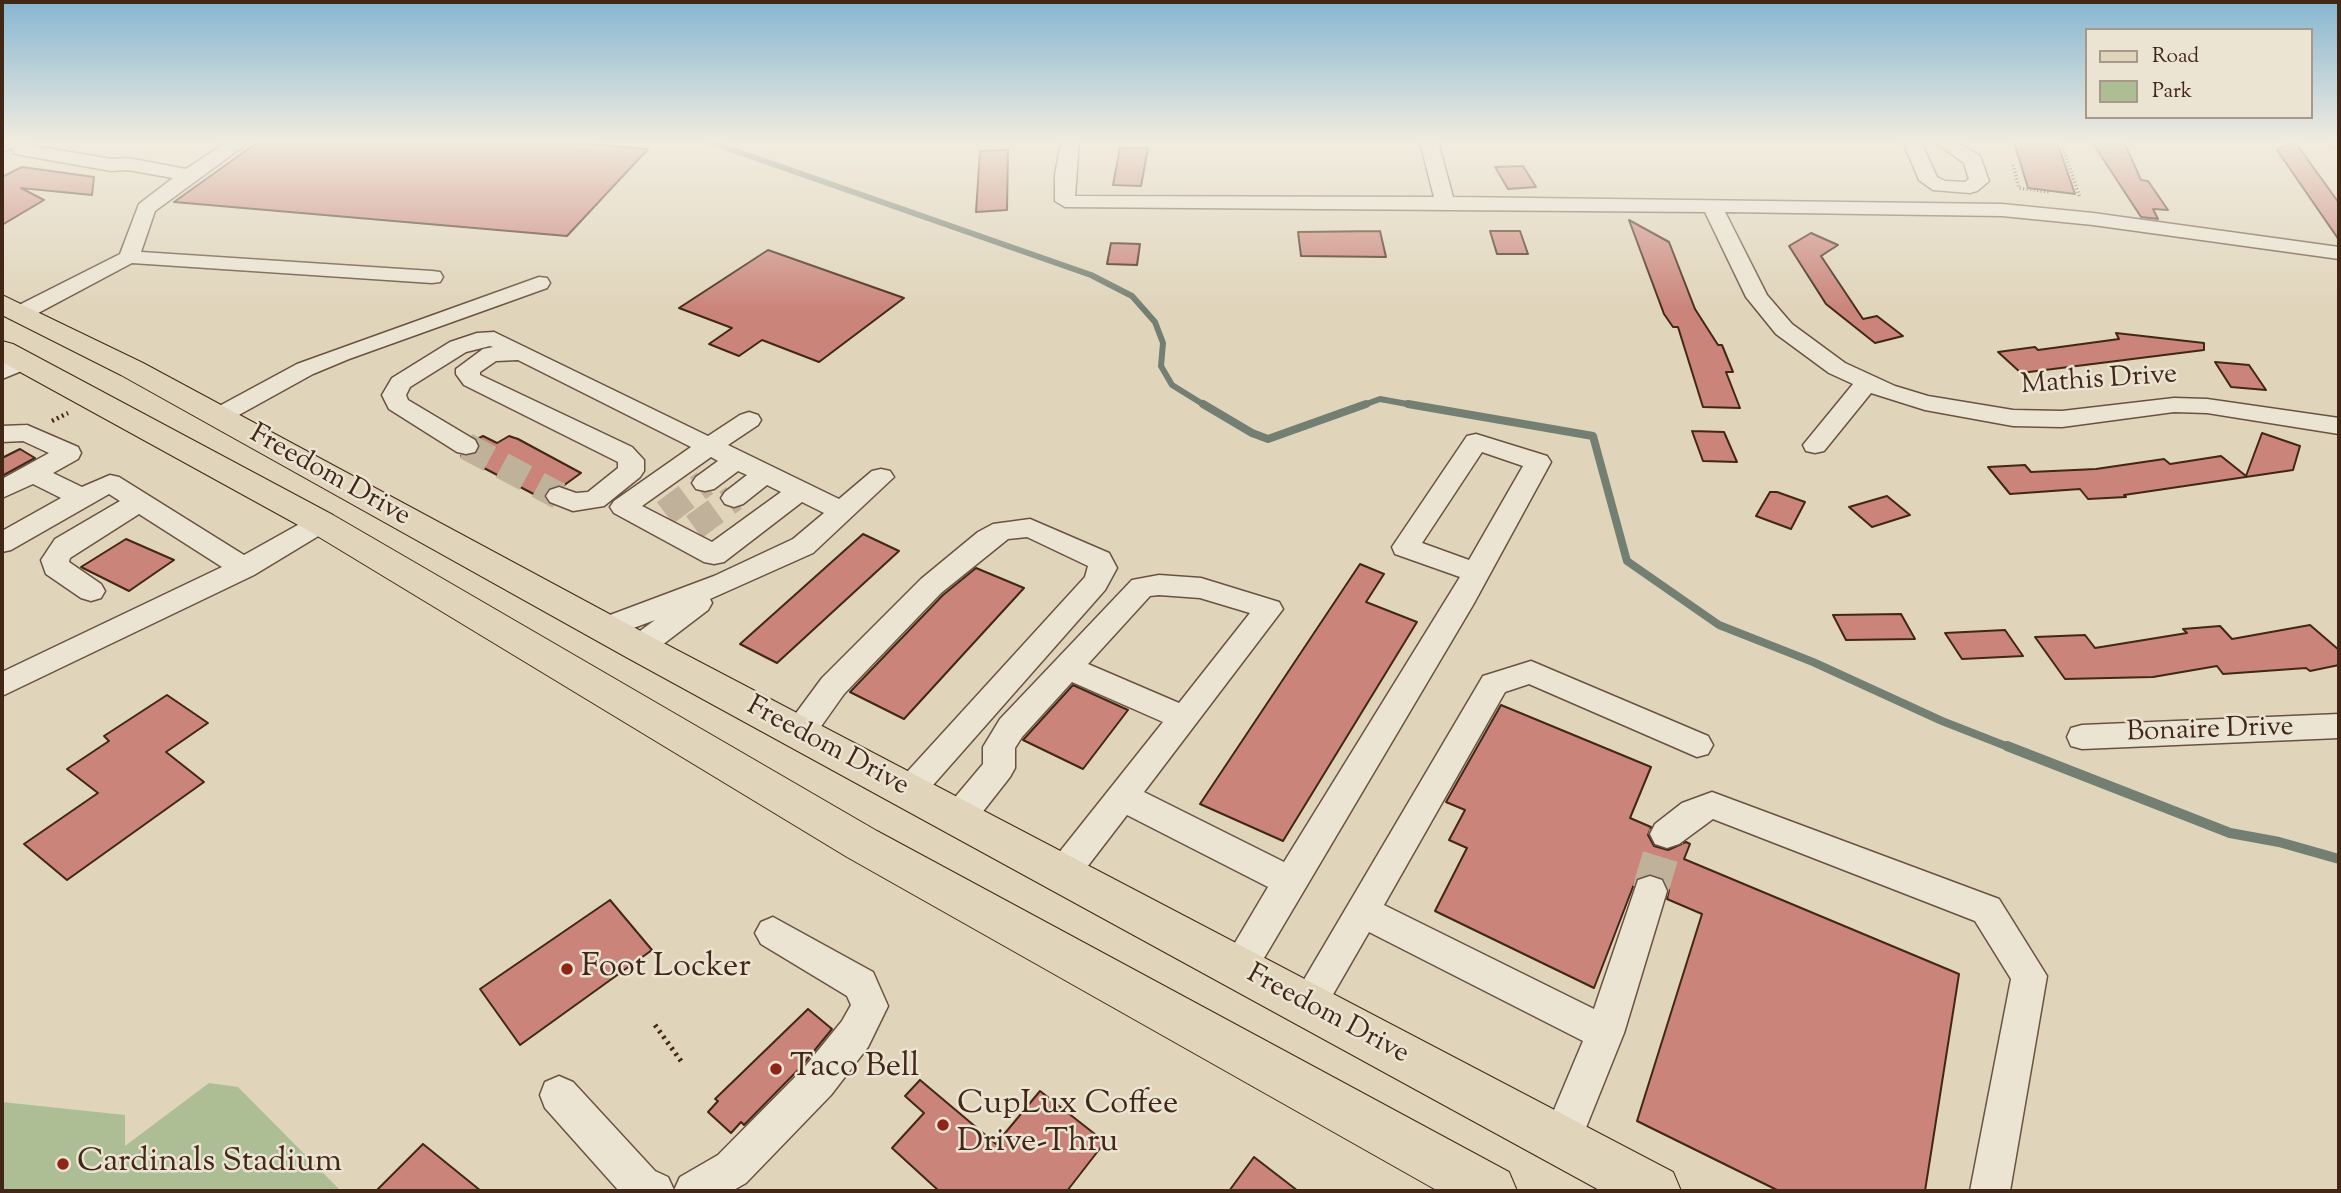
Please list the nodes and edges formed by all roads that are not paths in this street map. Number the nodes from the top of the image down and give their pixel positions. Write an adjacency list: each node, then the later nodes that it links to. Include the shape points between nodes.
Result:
1 (159, 198): 7 (street, via 146,208)
2 (1065, 198): 4 (street, via 1093,203)
3 (1443, 198): 4 (street)
4 (1444, 203): 5 (street)
5 (1711, 205): 6 (street, via 2029,212); 14 (street, Mathis Drive, via 1765,308 1822,359)
6 (2339, 253)
7 (129, 257): 8 (street); 10 (street)
8 (432, 277)
9 (539, 283): 15 (street, via 341,354)
10 (10, 309): 13 (main road, Freedom Drive)
11 (520, 354): 20 (street, via 494,339 477,340 400,383 394,395 397,404); 21 (street); 29 (street, via 491,354 468,369 468,374 631,460 631,471 595,500 573,502)
12 (9, 361): 13 (main road, via 60,351 99,365); 34 (main road, Freedom Drive)
13 (132, 369): 15 (main road, Freedom Drive)
14 (1867, 383): 17 (street, Mathis Drive, via 1925,403 2013,418 2062,419 2143,407 2207,405); 19 (street)
15 (219, 416): 40 (main road, Freedom Drive)
16 (749, 420): 21 (street)
17 (2339, 426)
18 (2, 434): 23 (street, via 27,433 69,453)
19 (1815, 445)
20 (466, 446)
21 (709, 446): 22 (street); 28 (street, via 623,507 687,532 714,555)
22 (736, 460): 24 (street); 26 (street)
23 (33, 473): 27 (street); 30 (street)
24 (764, 474): 28 (street); 31 (street)
25 (881, 477): 33 (street)
26 (705, 483)
27 (2, 491)
28 (799, 492): 33 (street)
29 (559, 495)
30 (82, 498): 32 (street, via 110,483); 35 (street)
31 (734, 498)
32 (139, 502): 36 (street); 39 (street, via 58,553 56,567)
33 (843, 512): 38 (street, via 803,546)
34 (321, 523): 36 (street); 43 (main road, Freedom Drive)
35 (2, 543)
36 (244, 568): 44 (street)
37 (1476, 573): 37 (street, via 1538,462 1476,442 1405,547); 55 (street)
38 (724, 583): 40 (street); 41 (street)
39 (91, 591)
40 (604, 628): 41 (main road, Freedom Drive)
41 (639, 647): 43 (main road); 47 (main road, Freedom Drive)
42 (1067, 667): 45 (street); 45 (street, via 1142,587 1201,588 1269,609); 52 (street, via 1011,728 999,747 999,768)
43 (592, 684): 66 (main road, Freedom Drive, via 862,844)
44 (2, 685)
45 (1184, 718): 51 (street)
46 (2339, 726): 48 (street, Bonaire Drive)
47 (799, 733): 50 (main road, Freedom Drive); 50 (street, via 833,686 931,586 1002,530 1030,528 1099,560 1103,568 1095,583)
48 (2082, 737)
49 (1697, 745): 57 (street, via 1531,672 1494,684)
50 (908, 792): 52 (main road, Freedom Drive)
51 (1123, 797): 54 (street); 55 (street)
52 (958, 818): 54 (main road, Freedom Drive)
53 (1667, 834): 68 (street, via 1712,805 1987,909 2029,976)
54 (1062, 874): 59 (main road, Freedom Drive)
55 (1290, 882): 59 (street)
56 (1650, 891): 61 (street)
57 (1362, 911): 60 (street); 61 (street)
58 (773, 933): 65 (street, via 860,984 870,1006 855,1034 817,1082 733,1169)
59 (1238, 968): 60 (main road, Freedom Drive)
60 (1307, 1005): 63 (main road, Freedom Drive)
61 (1605, 1033): 63 (street)
62 (559, 1095): 64 (street, via 643,1188)
63 (1561, 1141): 67 (main road, Freedom Drive)
64 (654, 1191)
65 (694, 1191)
66 (1490, 1191)
67 (1654, 1191)
68 (1990, 1191)

